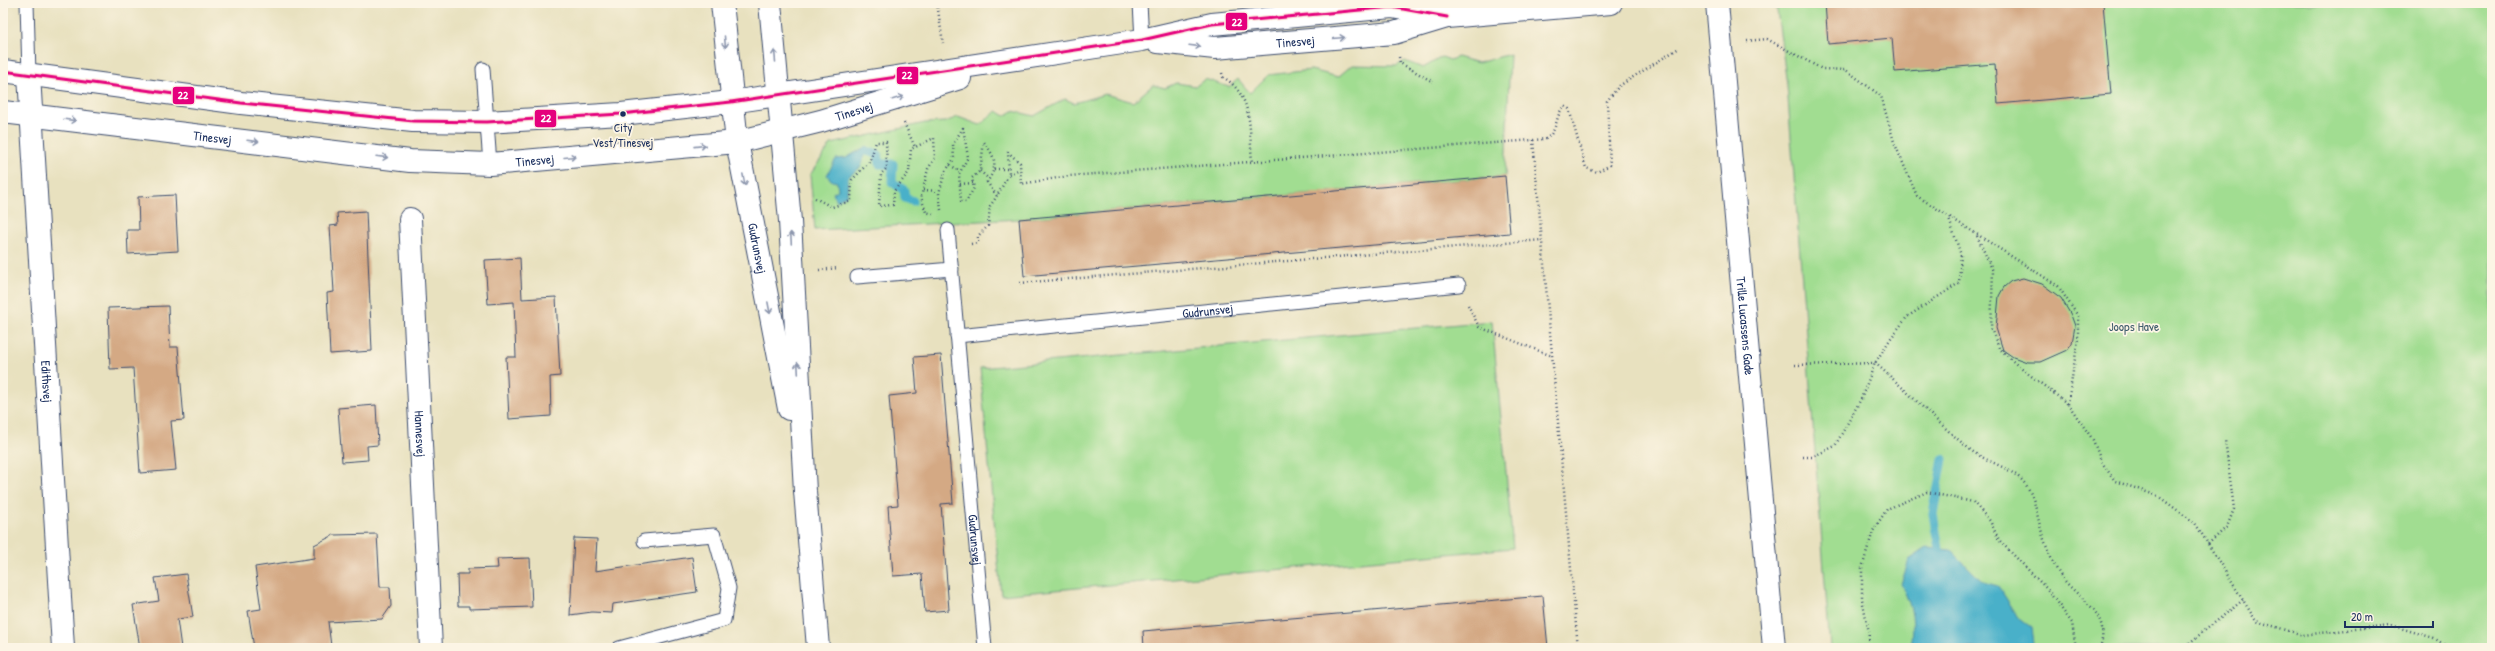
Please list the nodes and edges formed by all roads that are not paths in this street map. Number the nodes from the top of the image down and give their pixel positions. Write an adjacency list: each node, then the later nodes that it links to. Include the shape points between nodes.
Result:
1 (26, 3): 12 (lane)
2 (722, 3): 14 (street, Gudrunsvej, one-way to 14)
3 (770, 3): 13 (street, Gudrunsvej, one-way to 3)
4 (1140, 3): 8 (lane)
5 (1611, 3): 7 (street, Tinesvej)
6 (1717, 3): 34 (street, Trille Lucassens Gade)
7 (1447, 17): 8 (street, Tinesvej, one-way to 7, via 1215,48 1394,33); 8 (street, Tinesvej, via 1392,7 1212,24)
8 (1142, 40): 9 (street, Tinesvej)
9 (1028, 57): 13 (street, Tinesvej); 18 (street, Tinesvej, one-way to 9)
10 (484, 70): 17 (lane)
11 (3, 71): 12 (street, Tinesvej)
12 (29, 75): 16 (street); 17 (street, Tinesvej, via 241,103 413,121)
13 (778, 94): 14 (street, Tinesvej); 18 (street, Gudrunsvej)
14 (731, 102): 17 (street, Tinesvej, via 621,114); 19 (street, Gudrunsvej)
15 (3, 112): 16 (street, Tinesvej)
16 (31, 115): 20 (street, Tinesvej, one-way to 20, via 410,161); 29 (street, Edithsvej)
17 (487, 122): 20 (lane)
18 (781, 132): 19 (street, Tinesvej); 27 (street, Gudrunsvej, one-way to 18, via 790,221)
19 (737, 142): 20 (street, Tinesvej, one-way to 19); 27 (street, Gudrunsvej, one-way to 27)
20 (490, 164)
21 (410, 220): 30 (street, Hannesvej)
22 (948, 230): 23 (lane, Gudrunsvej)
23 (952, 269): 24 (lane); 26 (lane, Gudrunsvej)
24 (857, 278)
25 (1459, 285): 26 (lane, Gudrunsvej)
26 (957, 336): 33 (lane, Gudrunsvej)
27 (806, 491): 32 (street, Gudrunsvej)
28 (644, 541): 31 (lane, via 714,536 729,588 724,620)
29 (63, 648)
30 (431, 648)
31 (619, 648)
32 (818, 648)
33 (985, 648)
34 (1774, 648)

